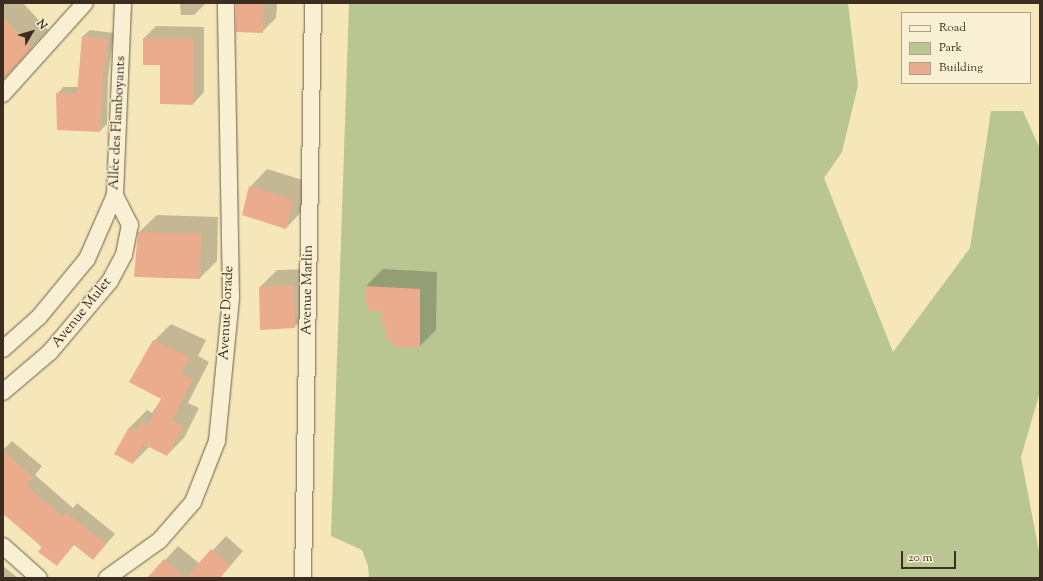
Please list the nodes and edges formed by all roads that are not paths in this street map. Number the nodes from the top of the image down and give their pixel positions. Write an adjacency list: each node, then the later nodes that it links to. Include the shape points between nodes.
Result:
1 (85, 3): 5 (street)
2 (124, 3): 6 (street, Allée des Flamboyants)
3 (226, 3): 11 (street, Avenue Dorade, via 231,297 217,441 194,502 160,540)
4 (313, 3): 12 (street, Avenue Marlin)
5 (3, 94)
6 (116, 194): 7 (street, Allée des Flamboyants, via 87,259 39,317); 8 (street, Avenue Mulet, via 130,226 124,254 110,281 50,352)
7 (3, 349)
8 (3, 392)
9 (3, 546): 10 (street)
10 (39, 578)
11 (107, 578)
12 (303, 578)

